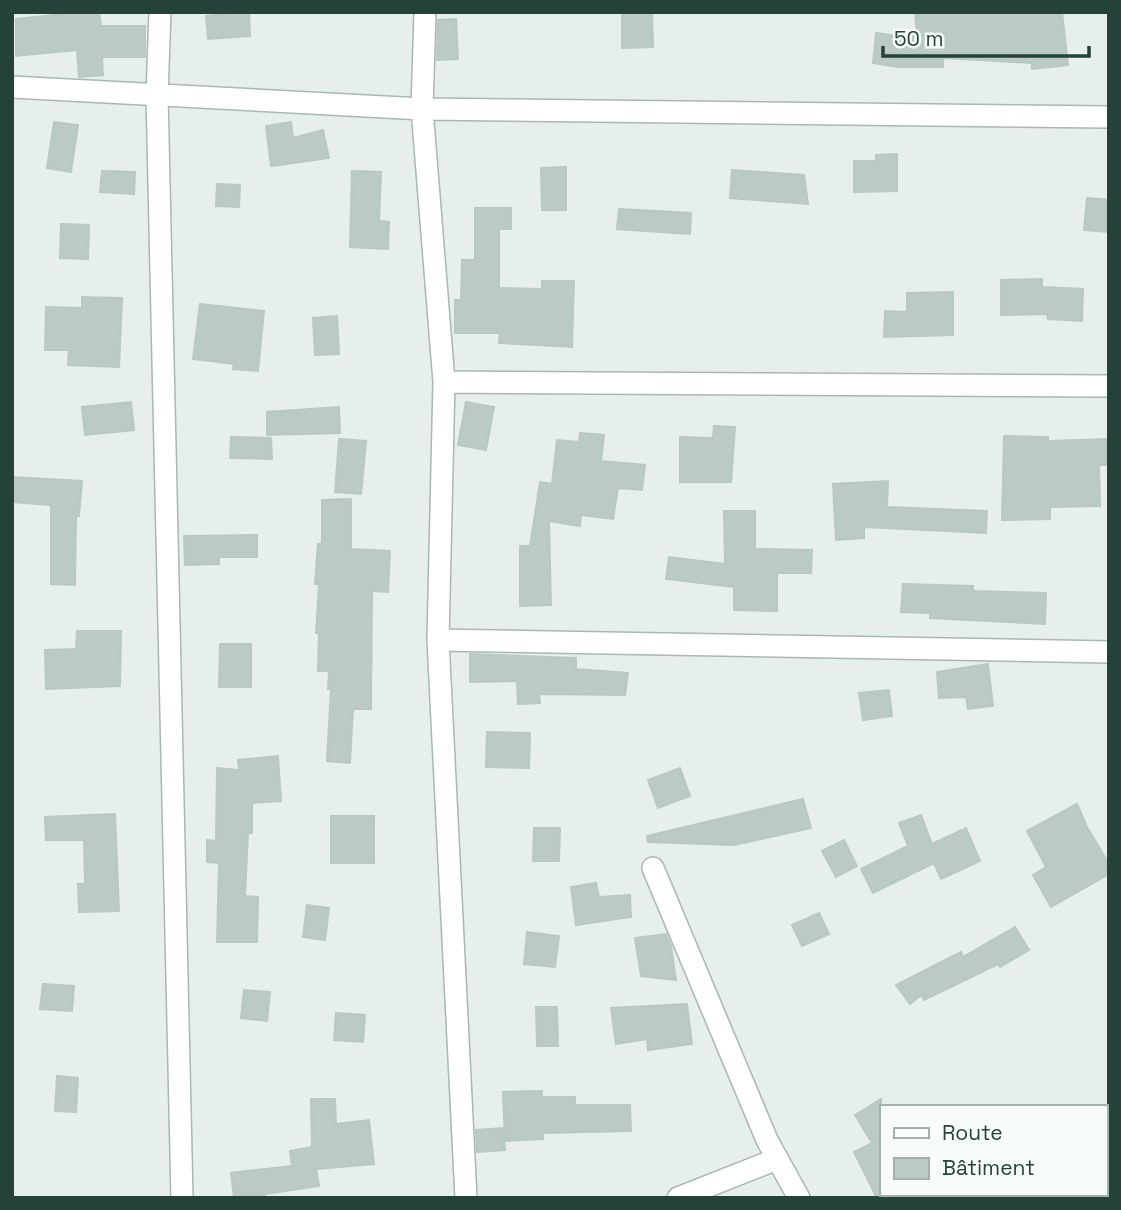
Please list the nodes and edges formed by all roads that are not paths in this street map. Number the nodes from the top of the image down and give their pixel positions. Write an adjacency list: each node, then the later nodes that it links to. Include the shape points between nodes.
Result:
1 (160, 12): 4 (street)
2 (425, 12): 5 (street)
3 (12, 87): 4 (street)
4 (157, 95): 5 (street); 13 (street)
5 (422, 109): 6 (street); 7 (street)
6 (1109, 117)
7 (444, 382): 8 (street); 9 (street)
8 (1109, 386)
9 (438, 639): 10 (street); 14 (street)
10 (1109, 652)
11 (653, 868): 12 (street)
12 (777, 1159): 15 (street); 16 (street)
13 (182, 1198)
14 (466, 1198)
15 (678, 1198)
16 (799, 1198)

